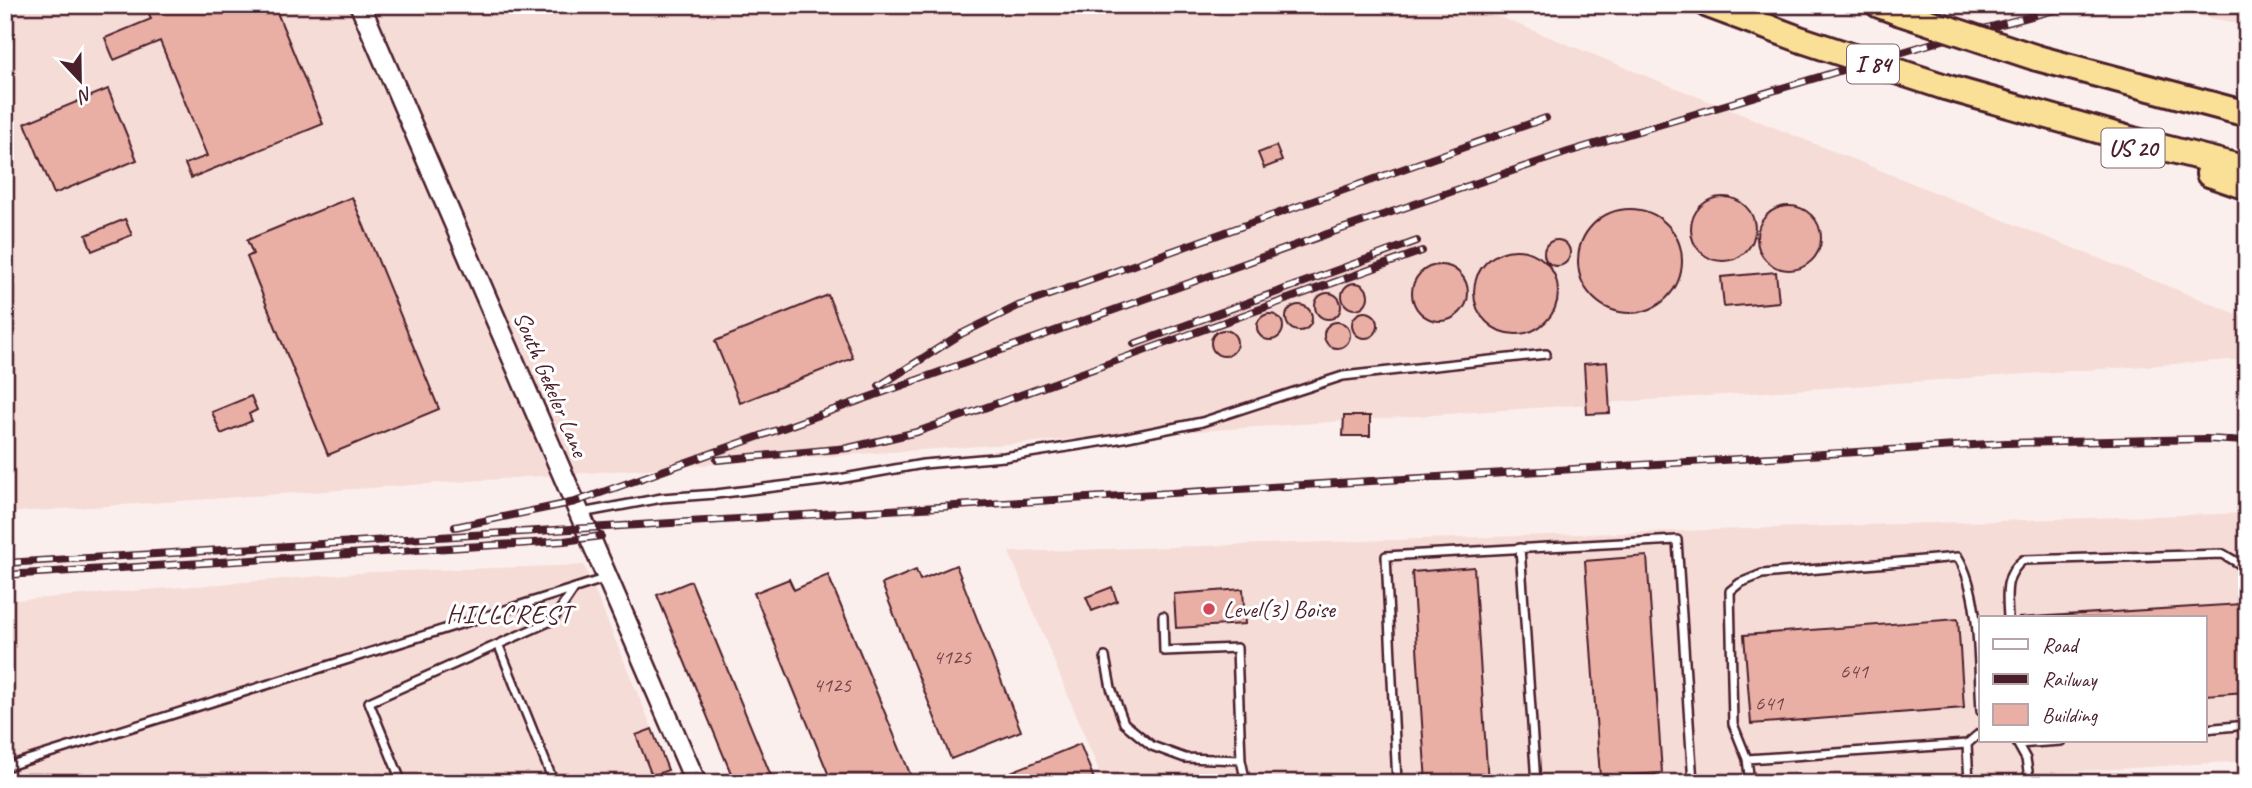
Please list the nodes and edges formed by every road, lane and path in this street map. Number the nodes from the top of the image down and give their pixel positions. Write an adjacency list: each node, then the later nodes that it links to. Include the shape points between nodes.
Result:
1 (360, 5): 11 (street, South Gekeler Lane)
2 (1708, 5): 6 (highway, I 84, bridge, via 1945,88)
3 (1888, 9): 4 (highway, I 84, bridge)
4 (2130, 84): 5 (highway); 7 (highway, I 84)
5 (2247, 101)
6 (2019, 109): 8 (highway, I 84); 9 (highway, US 20)
7 (2247, 114)
8 (2247, 169)
9 (2247, 187)
10 (1546, 354): 11 (lane, via 1343,376 1202,422 1105,441 788,486 662,498)
11 (580, 513): 13 (street, South Gekeler Lane)
12 (1520, 548): 34 (lane, via 1386,556); 35 (lane); 36 (lane, via 1677,540)
13 (608, 578): 15 (lane); 32 (street, South Gekeler Lane)
14 (2247, 579): 17 (lane, via 2240,564 2223,555 2023,561 2012,569 2007,582)
15 (575, 589): 18 (lane, via 553,620); 29 (lane)
16 (1163, 616): 28 (lane, via 1164,651 1237,648)
17 (2008, 616)
18 (499, 646): 30 (lane, via 369,702); 31 (lane)
19 (1105, 657): 28 (lane, via 1124,723 1152,746 1185,758)
20 (1979, 681): 27 (lane, via 1973,592 1958,557 1762,574 1730,591 1733,724)
21 (2247, 725): 22 (lane)
22 (2206, 729)
23 (1979, 734): 26 (lane)
24 (2039, 742): 25 (lane)
25 (2017, 743): 39 (lane, via 2026,759)
26 (1967, 744): 27 (lane); 38 (lane)
27 (1747, 759): 37 (lane)
28 (1241, 760): 33 (lane)
29 (5, 767)
30 (402, 783)
31 (554, 783)
32 (696, 783)
33 (1246, 783)
34 (1397, 783)
35 (1536, 783)
36 (1693, 783)
37 (1750, 783)
38 (1969, 783)
39 (2030, 783)

